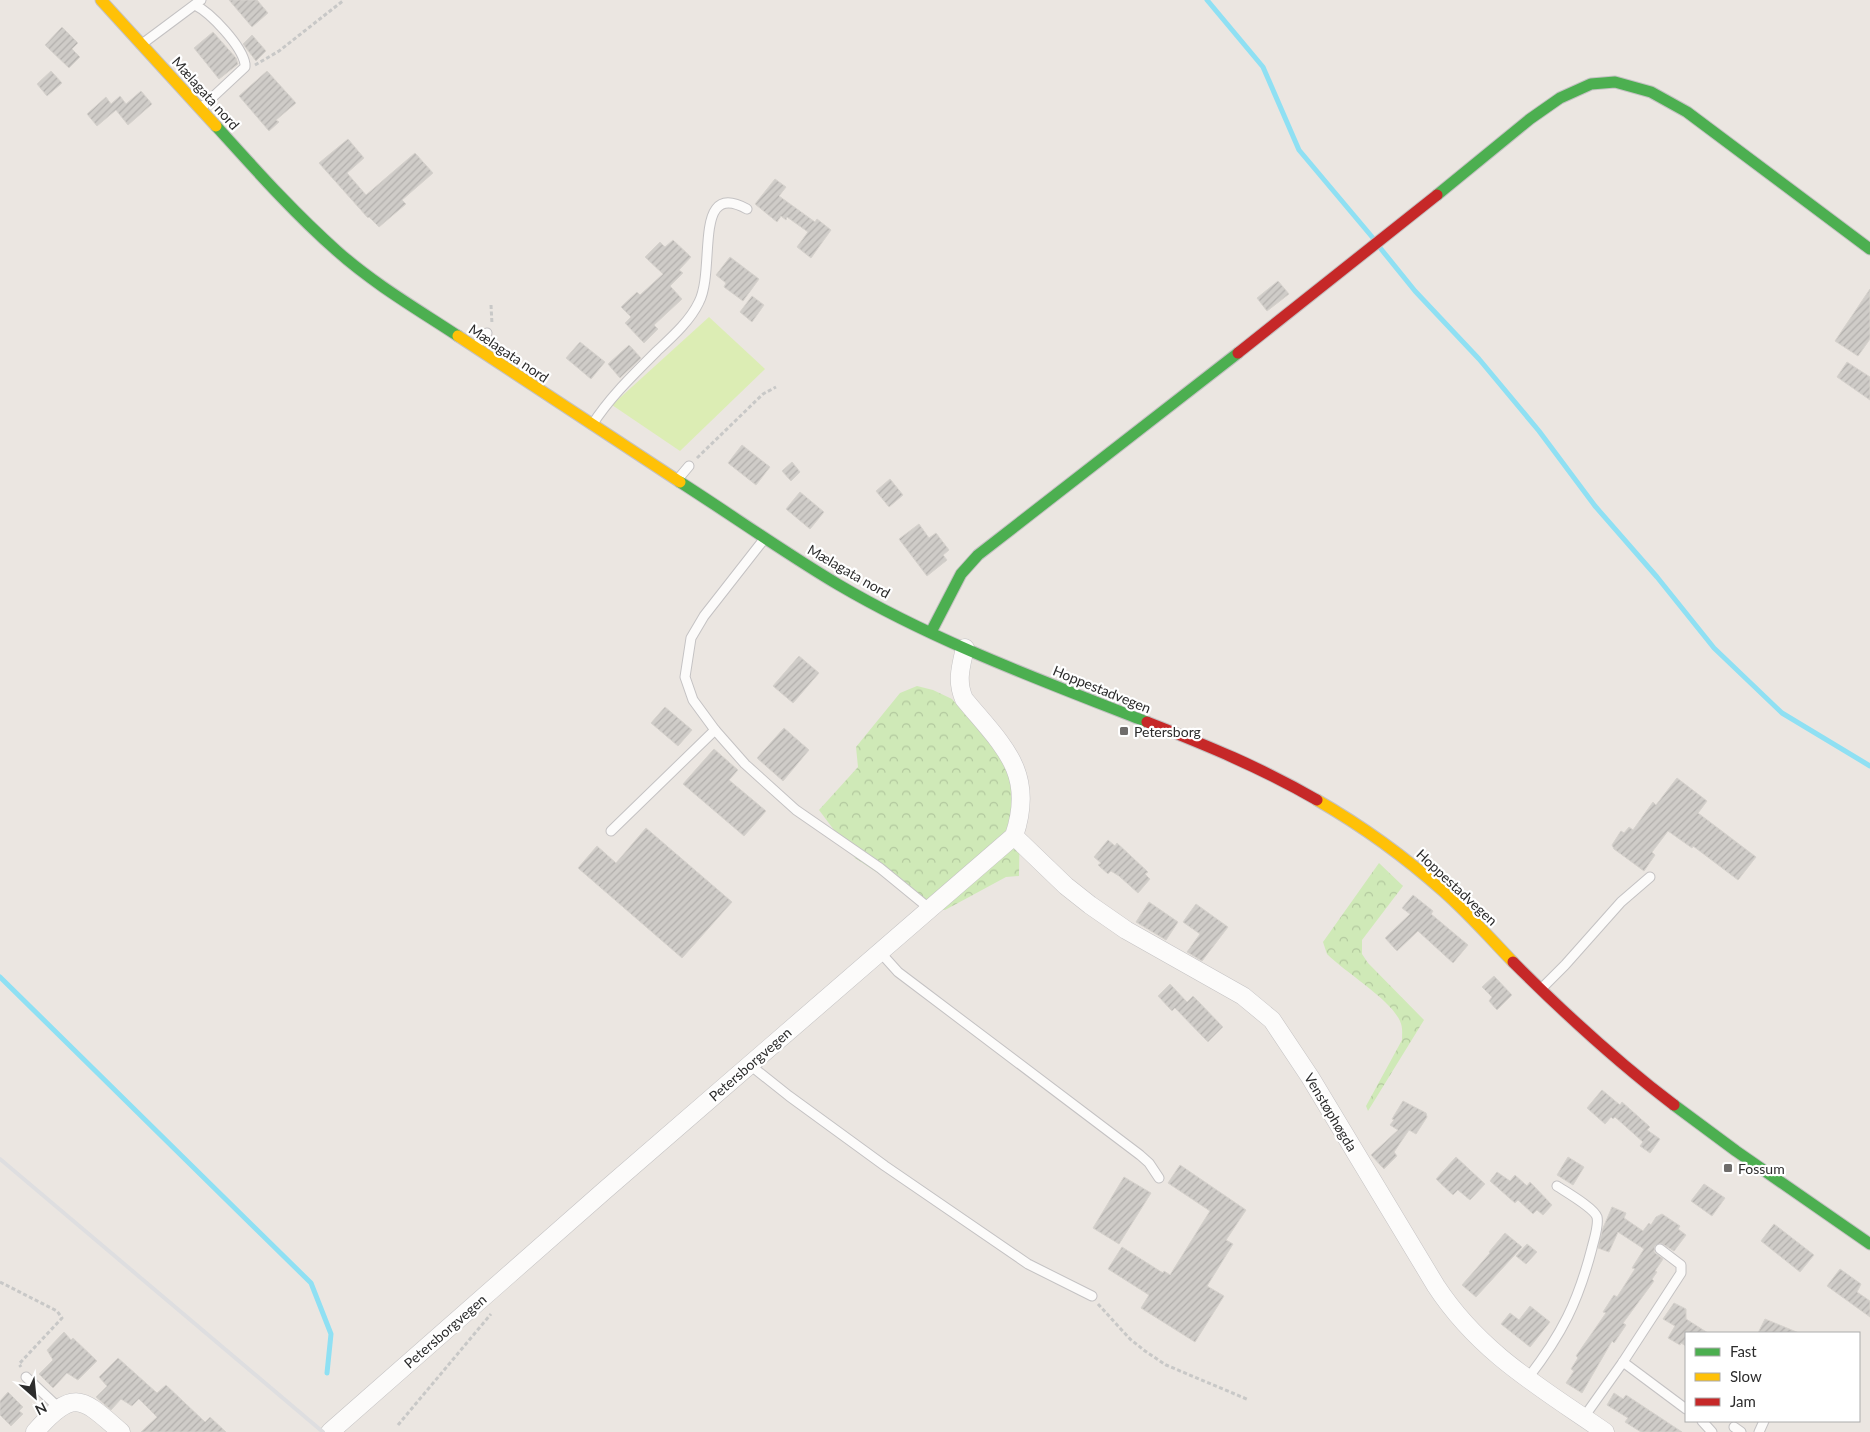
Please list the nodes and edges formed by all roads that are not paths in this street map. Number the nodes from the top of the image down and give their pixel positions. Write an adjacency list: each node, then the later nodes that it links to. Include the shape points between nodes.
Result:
1 (101, 0): 3 (main road, Mælagata nord)
2 (198, 3): 3 (lane); 4 (lane, via 244,58 244,67)
3 (142, 44): 4 (main road, Mælagata nord)
4 (200, 109): 8 (main road, Mælagata nord, via 279,196 338,252)
5 (747, 209): 9 (lane, via 730,203 716,208 699,303 679,331 614,394)
6 (1870, 249): 13 (main road, via 1666,100 1638,86 1614,82 1592,84 1555,100 1369,251 978,555 961,574)
7 (487, 333): 8 (lane)
8 (475, 348): 9 (main road, Mælagata nord)
9 (592, 426): 11 (main road, Mælagata nord)
10 (689, 466): 11 (lane)
11 (676, 481): 12 (main road, Mælagata nord)
12 (765, 538): 13 (main road, Mælagata nord, via 840,585); 15 (lane, via 704,616 691,638 686,657 685,677 692,700)
13 (931, 632): 14 (main road, Mælagata nord)
14 (965, 648): 17 (street, via 960,690 1012,759 1020,781 1021,814); 21 (main road, Hoppestadvegen, via 1050,685 1226,753 1312,795 1420,871 1469,916)
15 (715, 730): 16 (lane); 19 (lane, via 745,764 796,810 880,868)
16 (611, 831)
17 (1014, 836): 19 (street, Petersborgvegen); 30 (street, Venstøphøgda, via 1090,905 1126,930 1243,996 1272,1020 1449,1306 1483,1344)
18 (1650, 877): 21 (lane, via 1621,902)
19 (930, 909): 20 (street, Petersborgvegen)
20 (880, 952): 22 (street, Petersborgvegen); 23 (lane, via 898,972 1149,1163)
21 (1540, 990): 25 (main road, Hoppestadvegen, via 1644,1083)
22 (750, 1065): 27 (lane, via 885,1166 1028,1264); 37 (street, Petersborgvegen)
23 (1159, 1178)
24 (1557, 1186): 30 (lane, via 1594,1213 1597,1223 1574,1305 1565,1325)
25 (1870, 1244)
26 (1660, 1249): 28 (lane, via 1677,1261 1682,1269)
27 (1092, 1296)
28 (1623, 1362): 32 (lane); 33 (lane)
29 (26, 1377): 31 (lane)
30 (1528, 1378): 33 (street, Venstøphøgda)
31 (59, 1408): 35 (street); 36 (street, via 69,1402 89,1404)
32 (1685, 1408)
33 (1584, 1418): 38 (street, Venstøphøgda)
34 (1703, 1422): 39 (lane)
35 (36, 1432)
36 (120, 1432)
37 (330, 1432)
38 (1605, 1432)
39 (1712, 1432)

